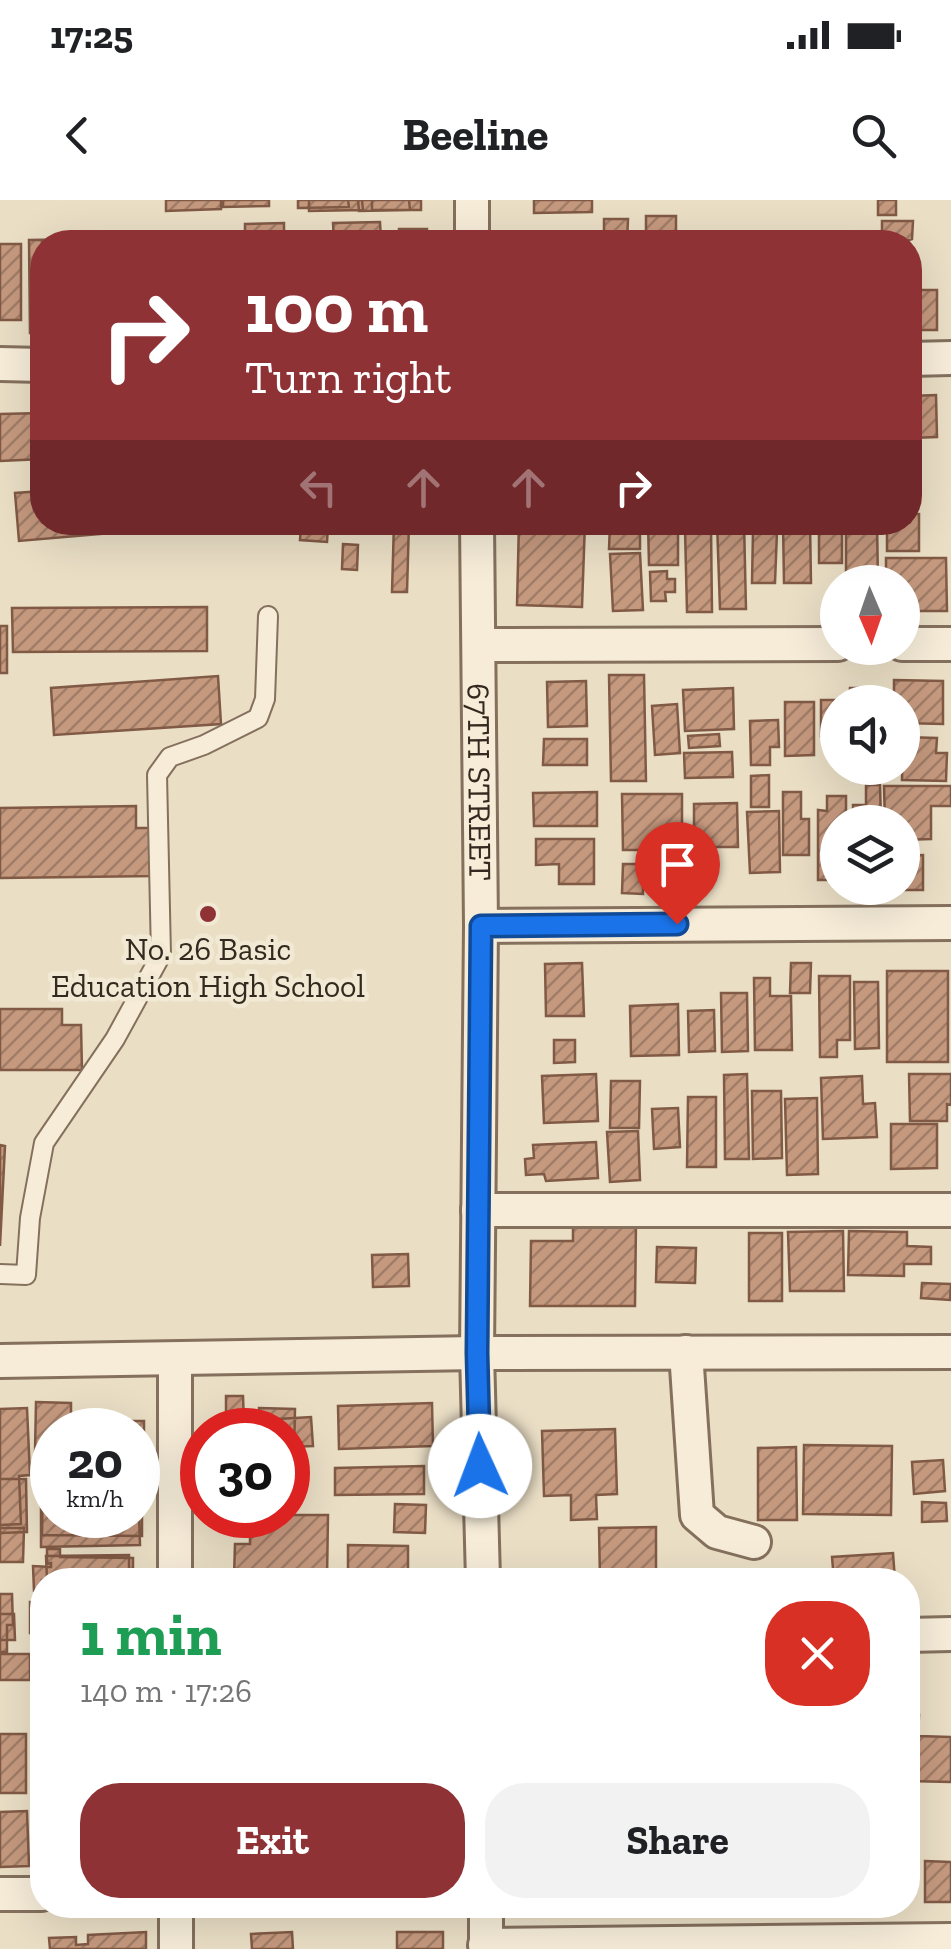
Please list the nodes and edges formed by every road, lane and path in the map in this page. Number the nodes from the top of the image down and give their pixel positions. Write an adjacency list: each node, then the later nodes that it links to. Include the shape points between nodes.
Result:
1 (472, 200): 2 (street)
2 (472, 230)
3 (922, 358): 4 (street)
4 (951, 358)
5 (0, 364): 6 (street)
6 (30, 364)
7 (477, 535): 12 (street, 67TH STREET)
8 (268, 616): 17 (lane, via 265,699 258,718 170,757 157,774 160,955 115,1039 44,1143 26,1275)
9 (820, 644): 12 (street)
10 (920, 644): 11 (street)
11 (951, 644)
12 (480, 645): 14 (street, 67TH STREET)
13 (951, 922): 14 (street)
14 (481, 926): 15 (street, 67TH STREET)
15 (478, 1210): 16 (street); 20 (street, 67TH STREET)
16 (951, 1210)
17 (0, 1274)
18 (686, 1352): 19 (street); 20 (street); 23 (street, via 697,1515 717,1532)
19 (951, 1352)
20 (477, 1353): 21 (street); 25 (street, 67TH STREET)
21 (175, 1359): 22 (street); 24 (street)
22 (0, 1361)
23 (754, 1542)
24 (175, 1568)
25 (483, 1568)
26 (951, 1634): 27 (street)
27 (920, 1635)
28 (0, 1894): 29 (street)
29 (30, 1894)
30 (176, 1918): 34 (street)
31 (486, 1918): 33 (street)
32 (951, 1940): 33 (street)
33 (486, 1947)
34 (176, 1949)

